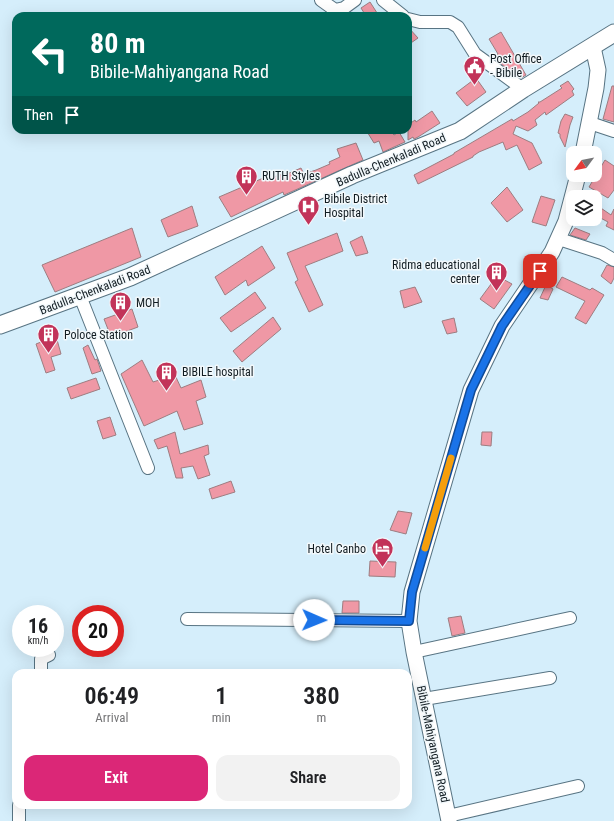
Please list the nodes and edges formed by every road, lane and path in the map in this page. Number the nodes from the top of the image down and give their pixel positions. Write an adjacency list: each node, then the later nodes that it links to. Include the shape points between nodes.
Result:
1 (321, 0): 2 (street, via 335,10 344,8)
2 (355, 0)
3 (383, 0): 4 (street)
4 (398, 12)
5 (412, 21): 8 (street, via 450,22 458,27 475,54)
6 (614, 33): 7 (highway, Badulla-Chenkaladi Road)
7 (593, 46): 8 (highway, Badulla-Chenkaladi Road); 9 (main road, via 598,70)
8 (523, 89): 15 (highway, Badulla-Chenkaladi Road, via 460,131 352,175 130,277)
9 (590, 123): 10 (street); 11 (main road)
10 (614, 131)
11 (585, 146)
12 (576, 182): 13 (main road, Bibile-Mahiyangana Road)
13 (559, 239): 14 (street, via 602,252); 20 (main road, Bibile-Mahiyangana Road, via 502,326 471,390 412,592)
14 (614, 260)
15 (80, 296): 16 (highway, Badulla-Chenkaladi Road); 17 (street)
16 (0, 325)
17 (148, 468)
18 (570, 618): 21 (street)
19 (187, 619): 20 (street)
20 (409, 621): 21 (main road, Bibile-Mahiyangana Road)
21 (414, 652): 25 (main road, Bibile-Mahiyangana Road)
22 (45, 657): 23 (street, via 41,659)
23 (41, 669)
24 (550, 678): 25 (street)
25 (424, 699): 28 (main road, Bibile-Mahiyangana Road)
26 (578, 786): 28 (street)
27 (19, 809): 29 (street)
28 (449, 819)
29 (19, 821)

